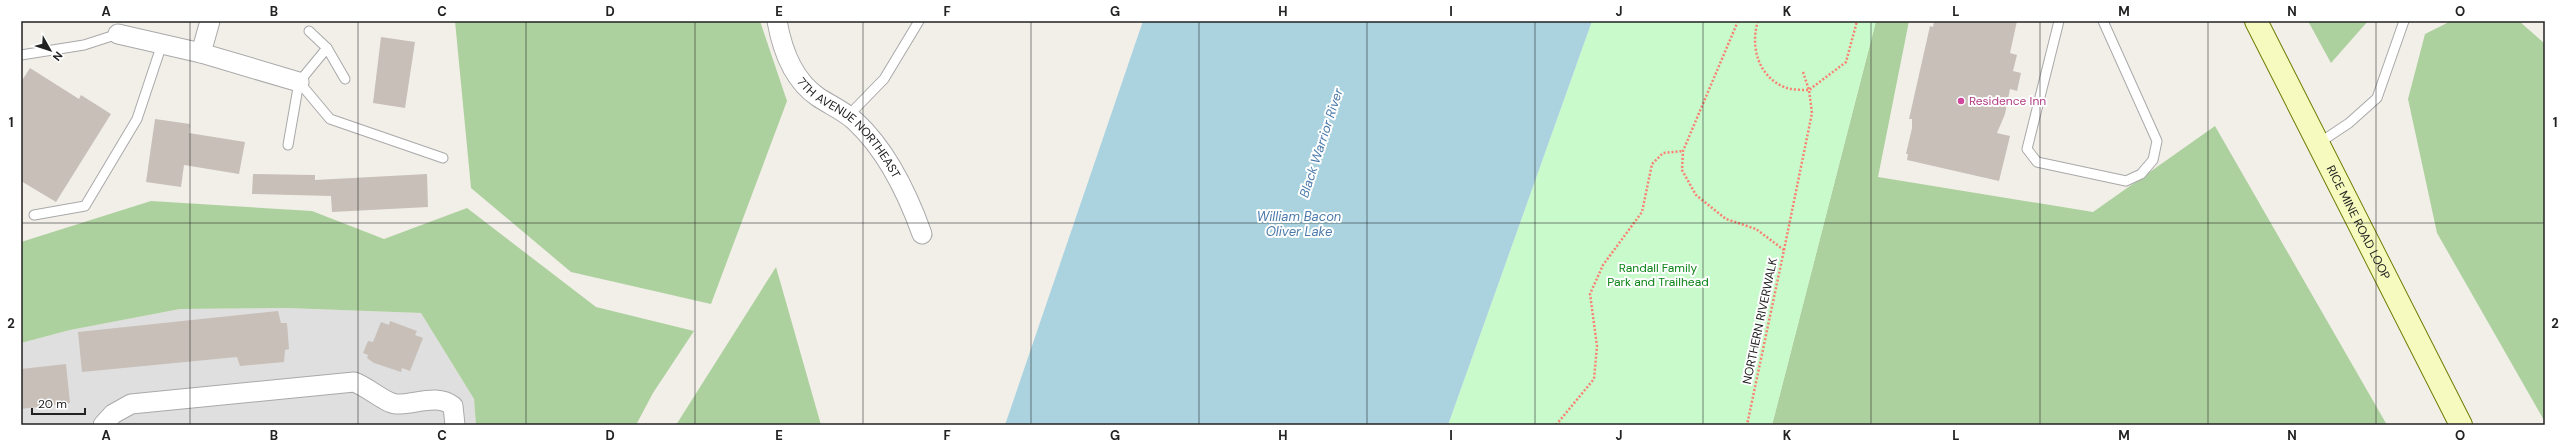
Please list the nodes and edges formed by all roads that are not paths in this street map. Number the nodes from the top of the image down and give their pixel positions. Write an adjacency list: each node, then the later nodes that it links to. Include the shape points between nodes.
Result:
1 (210, 21): 12 (street)
2 (777, 21): 16 (street, 7TH AVENUE NORTHEAST, via 790,65 801,82)
3 (919, 21): 16 (lane, via 884,79)
4 (2059, 21): 5 (lane, via 2027,149 2037,162 2126,181 2141,174 2153,160 2157,141)
5 (2103, 21)
6 (2256, 21): 17 (main road, RICE MINE ROAD LOOP)
7 (2404, 21): 17 (lane, via 2377,98 2349,123)
8 (309, 31): 11 (lane)
9 (118, 34): 10 (street); 13 (lane, via 84,45)
10 (162, 44): 12 (street); 20 (lane, via 137,119 85,206)
11 (327, 48): 14 (lane); 15 (lane)
12 (201, 53): 15 (street)
13 (21, 54)
14 (345, 79)
15 (299, 82): 18 (lane); 19 (lane, via 330,119)
16 (848, 116): 21 (street, 7TH AVENUE NORTHEAST, via 871,138 907,192)
17 (2319, 143): 24 (main road, RICE MINE ROAD LOOP)
18 (288, 145)
19 (443, 158)
20 (34, 215)
21 (922, 234)
22 (103, 425): 23 (street, via 113,414 131,404 354,382 368,387 394,404 447,401 453,406)
23 (455, 425)
24 (2461, 425)

